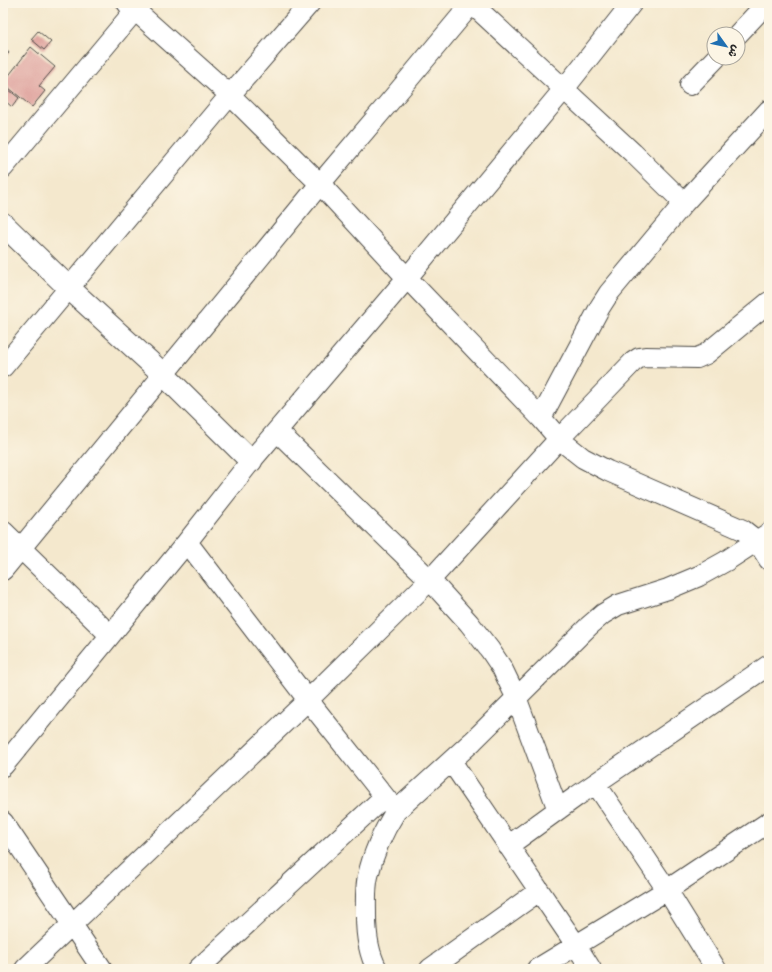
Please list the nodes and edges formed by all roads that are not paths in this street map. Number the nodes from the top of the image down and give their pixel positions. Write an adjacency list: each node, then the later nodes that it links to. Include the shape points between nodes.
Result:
1 (310, 3): 10 (street)
2 (472, 3): 9 (street); 13 (street)
3 (632, 3): 9 (street)
4 (767, 3): 6 (street)
5 (134, 5): 10 (street); 12 (street)
6 (745, 26)
7 (708, 66): 8 (street)
8 (690, 85)
9 (564, 89): 14 (street); 16 (street)
10 (230, 95): 13 (street); 17 (street)
11 (769, 110): 14 (street)
12 (3, 168)
13 (320, 184): 16 (street); 20 (street)
14 (684, 203): 21 (street, via 606,297)
15 (3, 224): 17 (street)
16 (407, 278): 21 (street); 22 (street)
17 (69, 288): 19 (street); 20 (street)
18 (769, 302): 23 (street, via 706,354 697,358 639,358)
19 (3, 367)
20 (164, 375): 24 (street); 28 (street)
21 (541, 418): 23 (street)
22 (278, 431): 24 (street); 31 (street)
23 (559, 439): 26 (street, via 583,458 608,471); 31 (street)
24 (252, 461): 27 (street)
25 (3, 531): 28 (street)
26 (763, 537): 29 (street); 34 (street, via 699,576 618,605 603,614)
27 (187, 542): 32 (street); 35 (street)
28 (22, 548): 30 (street); 32 (street)
29 (769, 560)
30 (3, 570)
31 (430, 580): 34 (street, via 490,650); 35 (street)
32 (110, 635): 37 (street)
33 (769, 666): 38 (street)
34 (516, 697): 36 (street); 40 (street)
35 (308, 700): 39 (street); 46 (street)
36 (450, 761): 39 (street); 43 (street)
37 (3, 766)
38 (596, 784): 40 (street); 44 (street)
39 (390, 804): 48 (street, via 389,822 372,861 366,892 366,933); 51 (street)
40 (558, 810): 43 (street)
41 (3, 822): 46 (street)
42 (769, 822): 44 (street)
43 (508, 846): 45 (street)
44 (667, 890): 47 (street); 55 (street)
45 (539, 891): 47 (street); 52 (street)
46 (71, 925): 49 (street); 50 (street)
47 (576, 945): 53 (street); 54 (street)
48 (373, 967)
49 (25, 969)
50 (102, 969)
51 (198, 969)
52 (430, 969)
53 (538, 969)
54 (591, 969)
55 (716, 969)

